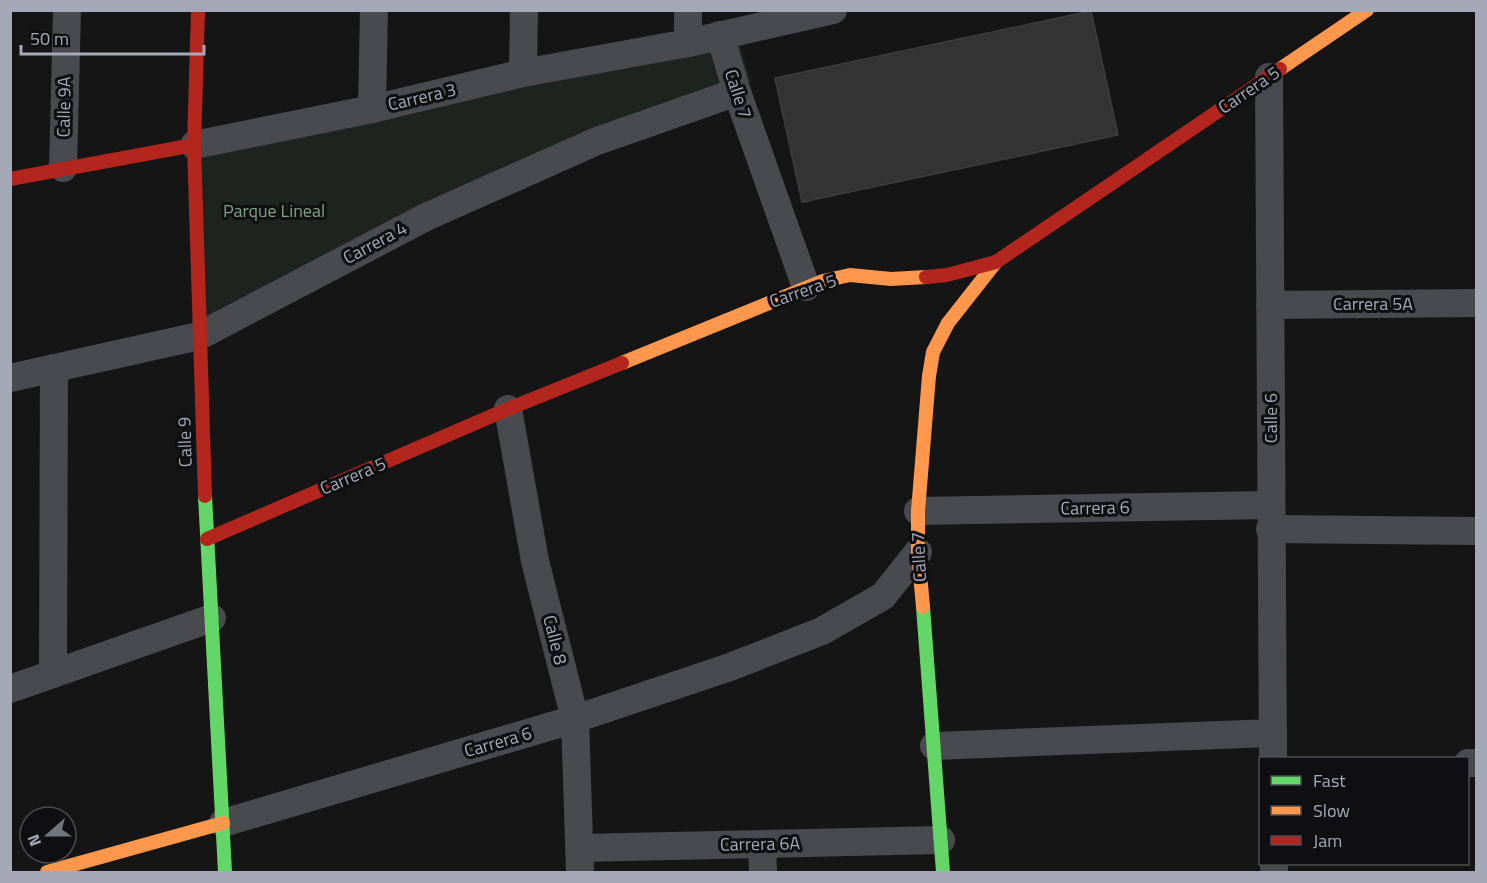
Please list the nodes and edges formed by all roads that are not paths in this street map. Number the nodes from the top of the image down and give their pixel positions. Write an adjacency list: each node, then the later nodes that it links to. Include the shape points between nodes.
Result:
1 (66, 10): 15 (street, Calle 9A)
2 (198, 10): 14 (street, Calle 9)
3 (374, 10): 13 (street)
4 (524, 10): 10 (street)
5 (688, 10): 9 (street)
6 (833, 10): 8 (street, Carrera 3)
7 (1367, 10): 11 (street, Carrera 5)
8 (720, 35): 9 (street, Carrera 3); 12 (street, Calle 7)
9 (688, 43): 10 (street, Carrera 3)
10 (523, 73): 13 (street, Carrera 3)
11 (1269, 76): 17 (street, Carrera 5); 20 (street, Calle 6)
12 (737, 92): 18 (street, Calle 7); 21 (street, Carrera 4, via 597,141 426,217)
13 (372, 109): 14 (street, Carrera 3)
14 (194, 145): 15 (street, Carrera 3); 21 (street, Calle 9)
15 (63, 168): 16 (street, Carrera 3)
16 (10, 180)
17 (996, 262): 18 (street, Carrera 5, via 946,275 891,279 850,275); 25 (street, Calle 7, via 948,323 933,352)
18 (806, 287): 24 (street, Carrera 5)
19 (1476, 303): 20 (street, Carrera 5A)
20 (1270, 305): 26 (street, Calle 6)
21 (199, 336): 22 (street, Carrera 4); 28 (street, Calle 9)
22 (54, 368): 23 (street, Carrera 4); 31 (street)
23 (10, 378)
24 (508, 409): 28 (street, Carrera 5); 33 (street, Calle 8, via 535,561)
25 (918, 511): 26 (street, Carrera 6); 29 (street, Calle 7)
26 (1271, 517): 27 (street, Carrera 6); 35 (street, Calle 6)
27 (1476, 531)
28 (207, 540): 30 (street, Calle 9)
29 (918, 552): 33 (street, Carrera 6, via 883,596 822,631 730,667); 34 (street, Calle 7)
30 (212, 618): 31 (street); 36 (street, Calle 9)
31 (53, 674): 32 (street)
32 (10, 689)
33 (575, 719): 36 (street, Carrera 6); 39 (street, Calle 8)
34 (934, 746): 35 (street); 37 (street, Calle 7)
35 (1273, 746)
36 (223, 823): 40 (street, Carrera 6); 41 (street, Calle 9)
37 (941, 840): 38 (street, Carrera 6A); 43 (street, Calle 7)
38 (762, 844): 39 (street, Carrera 6A); 42 (street)
39 (580, 860)
40 (46, 873)
41 (225, 873)
42 (763, 873)
43 (943, 873)

